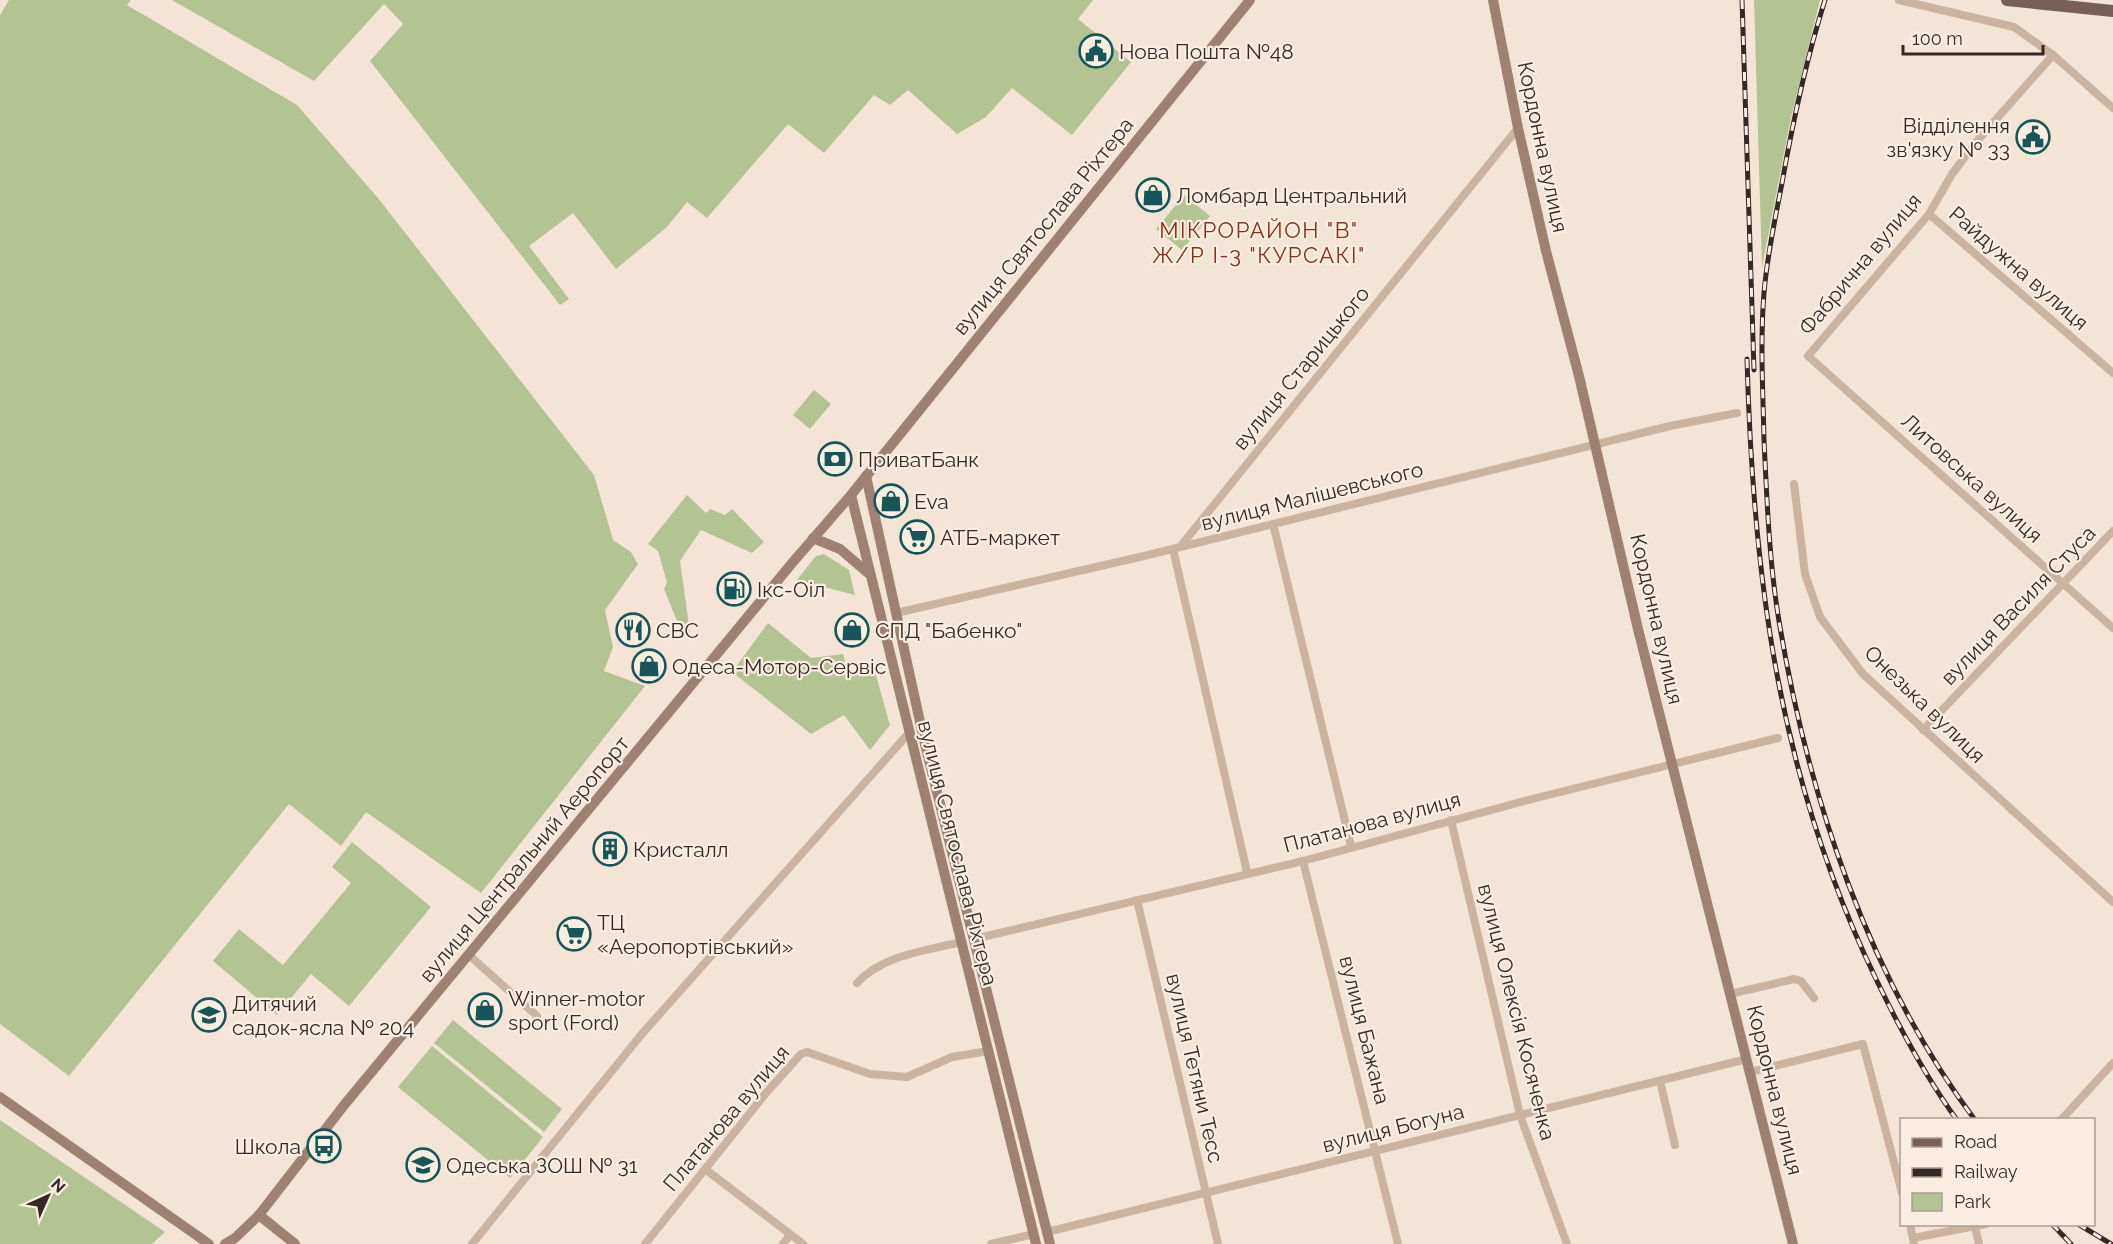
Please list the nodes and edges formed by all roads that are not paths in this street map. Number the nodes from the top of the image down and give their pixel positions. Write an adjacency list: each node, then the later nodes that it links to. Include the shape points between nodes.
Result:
1 (1250, 0): 14 (main road, вулиця Святослава Ріхтера)
2 (1493, 0): 8 (main road, Кордонна вулиця)
3 (1899, 0): 6 (street, via 2014,27)
4 (2007, 0): 5 (main road)
5 (2113, 11)
6 (2053, 55): 7 (street); 9 (street, Фабрична вулиця, via 1965,156)
7 (2113, 108)
8 (1518, 128): 13 (main road, Кордонна вулиця); 20 (street, вулиця Старицького)
9 (1929, 213): 10 (street, Фабрична вулиця); 11 (street, Райдужна вулиця)
10 (1808, 356): 22 (street, Литовська вулиця)
11 (2113, 373)
12 (1737, 413): 13 (street, вулиця Малішевського)
13 (1595, 444): 17 (street, вулиця Малішевського); 28 (main road, Кордонна вулиця)
14 (866, 476): 16 (main road, вулиця Святослава Ріхтера); 23 (main road, вулиця Святослава Ріхтера)
15 (1794, 484): 25 (street, Онезька вулиця, via 1805,574 1820,617 1863,674)
16 (851, 495): 19 (main road, вулиця Центральний Аеропорт); 21 (main road, вулиця Святослава Ріхтера)
17 (1273, 524): 20 (street, вулиця Малішевського); 30 (street)
18 (2113, 531): 22 (street, вулиця Василя Стуса)
19 (813, 538): 21 (main road, via 840,549); 37 (main road, вулиця Центральний Аеропорт)
20 (1177, 548): 23 (street, вулиця Малішевського); 32 (street)
21 (869, 574): 26 (main road, вулиця Святослава Ріхтера)
22 (2064, 584): 24 (street, Литовська вулиця); 25 (street, вулиця Василя Стуса)
23 (896, 613): 35 (main road, вулиця Святослава Ріхтера)
24 (2113, 628)
25 (1923, 730): 34 (street, Онезька вулиця)
26 (908, 734): 36 (main road, вулиця Святослава Ріхтера); 66 (street, via 641,1035)
27 (1778, 738): 28 (street, Платанова вулиця)
28 (1672, 764): 29 (street, Платанова вулиця); 39 (main road, Кордонна вулиця)
29 (1450, 820): 30 (street, Платанова вулиця); 48 (street, вулиця Олексія Косяченка)
30 (1351, 846): 31 (street, Платанова вулиця)
31 (1303, 861): 32 (street, Платанова вулиця); 51 (street, вулиця Бажана)
32 (1247, 872): 33 (street, Платанова вулиця)
33 (1137, 900): 35 (street, Платанова вулиця); 54 (street, вулиця Тетяни Тесс)
34 (2113, 902)
35 (974, 939): 59 (main road, вулиця Святослава Ріхтера)
36 (961, 942): 38 (street, via 885,962); 42 (main road, вулиця Святослава Ріхтера)
37 (469, 955): 41 (street); 55 (main road, вулиця Центральний Аеропорт, via 304,1153)
38 (857, 983)
39 (1730, 994): 40 (street, via 1794,979 1801,981); 43 (main road, Кордонна вулиця)
40 (1814, 998)
41 (537, 1016)
42 (988, 1051): 52 (street, Платанова вулиця, via 952,1057 907,1077 870,1074 807,1052 766,1093); 61 (main road, вулиця Святослава Ріхтера)
43 (1747, 1059): 45 (main road, Кордонна вулиця); 46 (street, вулиця Богуна)
44 (2113, 1063): 49 (street)
45 (1750, 1072): 53 (street, via 1863,1044); 75 (main road, Кордонна вулиця)
46 (1660, 1081): 48 (street, вулиця Богуна); 50 (street)
47 (0, 1097): 63 (main road)
48 (1521, 1115): 51 (street, вулиця Богуна); 74 (street, вулиця Олексія Косяченка)
49 (2062, 1118)
50 (1675, 1145)
51 (1377, 1151): 54 (street, вулиця Богуна); 73 (street, вулиця Бажана)
52 (705, 1169): 60 (street); 67 (street, Платанова вулиця)
53 (1900, 1185)
54 (1206, 1193): 59 (street, вулиця Богуна); 72 (street, вулиця Тетяни Тесс)
55 (259, 1215): 64 (main road, вулиця Центральний Аеропорт); 65 (main road)
56 (1910, 1226): 62 (street)
57 (1979, 1226): 58 (street)
58 (1975, 1227): 62 (street); 76 (street)
59 (1047, 1232): 71 (main road, вулиця Святослава Ріхтера)
60 (790, 1235): 68 (street); 69 (street)
61 (1035, 1239): 70 (street)
62 (1914, 1241)
63 (209, 1244)
64 (225, 1244)
65 (295, 1244)
66 (472, 1244)
67 (645, 1244)
68 (783, 1244)
69 (803, 1244)
70 (991, 1244)
71 (1050, 1244)
72 (1218, 1244)
73 (1398, 1244)
74 (1567, 1244)
75 (1793, 1244)
76 (1979, 1244)

